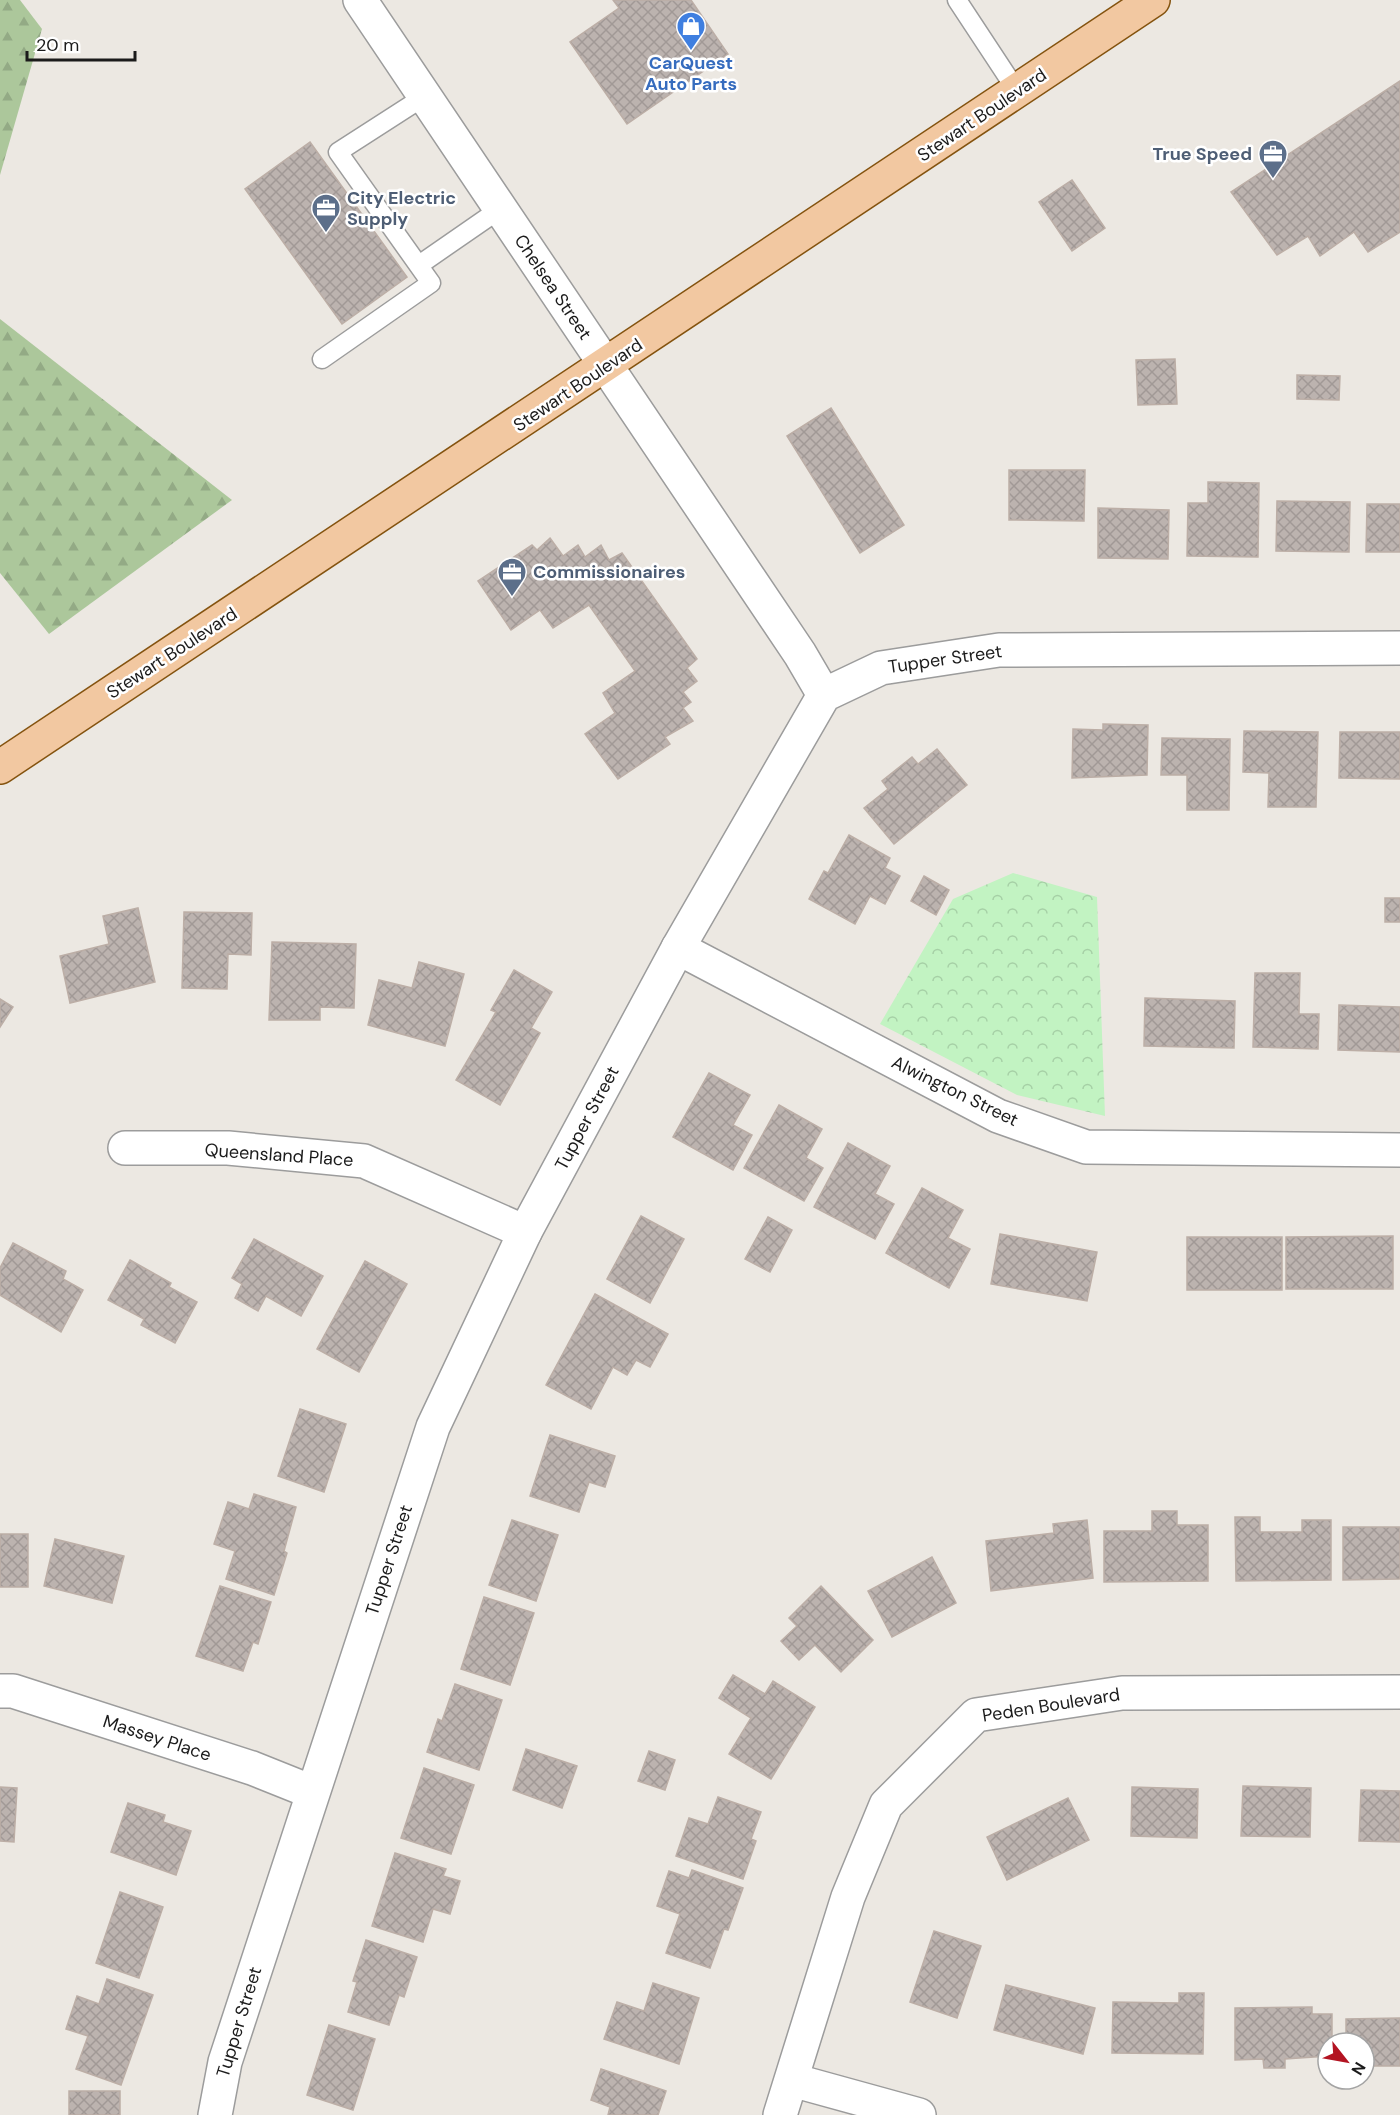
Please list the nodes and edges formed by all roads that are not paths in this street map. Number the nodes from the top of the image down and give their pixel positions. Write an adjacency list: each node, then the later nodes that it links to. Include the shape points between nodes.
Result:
1 (360, 0): 5 (street, Chelsea Street)
2 (957, 0): 4 (lane)
3 (1153, 0): 4 (main road, Stewart Boulevard)
4 (1017, 91): 9 (main road, Stewart Boulevard)
5 (425, 96): 6 (street, Chelsea Street); 7 (lane, via 338,152)
6 (500, 209): 7 (lane); 9 (street, Chelsea Street)
7 (419, 265): 8 (lane, via 431,283)
8 (322, 359)
9 (606, 366): 11 (street, Chelsea Street); 12 (main road, Stewart Boulevard)
10 (1400, 648): 11 (street, Tupper Street, via 999,650 881,668)
11 (824, 695): 13 (street, Tupper Street)
12 (0, 766)
13 (678, 948): 15 (street, Alwington Street, via 998,1116 1086,1147); 16 (street, Tupper Street)
14 (125, 1148): 16 (street, Queensland Place, via 228,1149 364,1161)
15 (1400, 1150)
16 (525, 1232): 19 (street, Tupper Street, via 433,1427)
17 (0, 1691): 19 (street, Massey Place, via 24,1695 252,1768)
18 (1400, 1692): 20 (street, Peden Boulevard, via 1122,1693 976,1715 886,1805 848,1897)
19 (312, 1792): 21 (street, Tupper Street, via 225,2062)
20 (792, 2080): 22 (street, Peden Boulevard); 23 (street)
21 (215, 2115)
22 (780, 2115)
23 (919, 2115)

